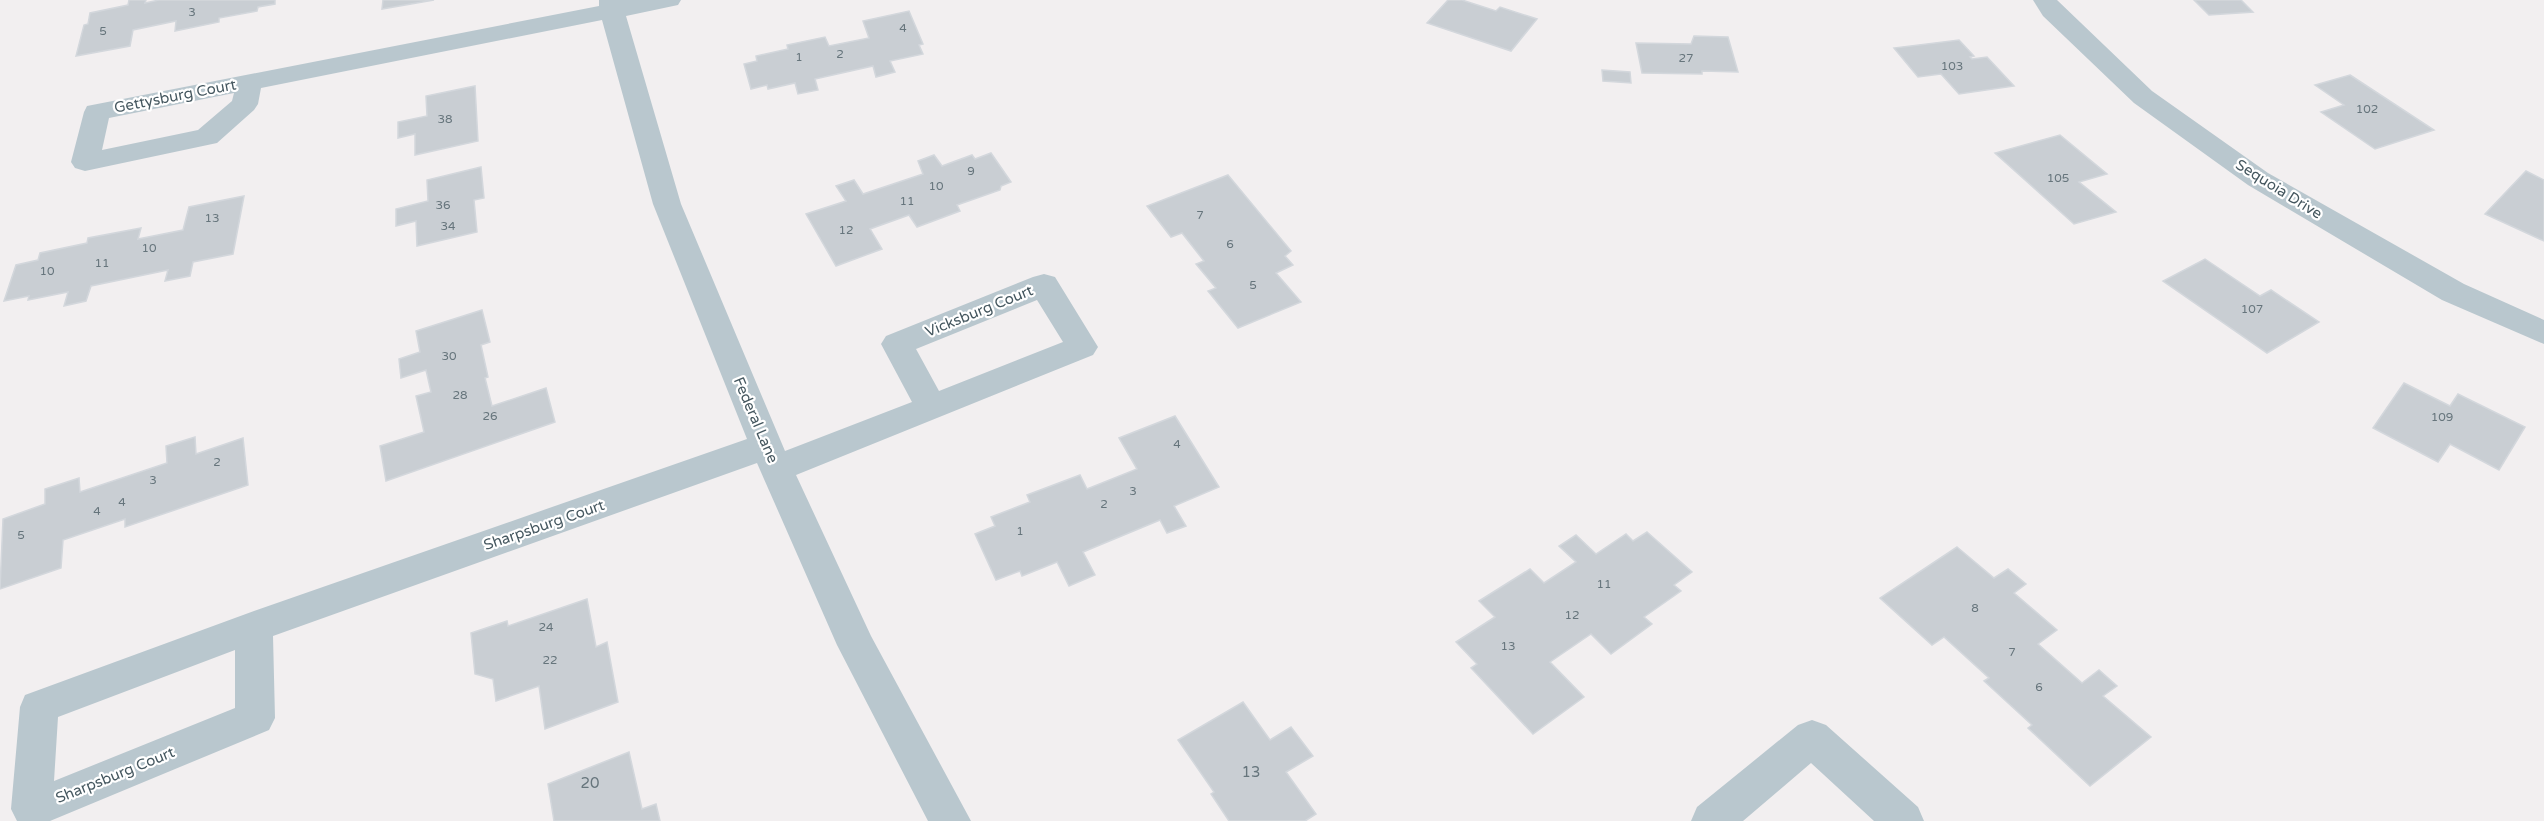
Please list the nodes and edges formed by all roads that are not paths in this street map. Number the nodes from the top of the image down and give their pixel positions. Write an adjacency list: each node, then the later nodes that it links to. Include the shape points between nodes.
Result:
1 (669, 0): 3 (street, Gettysburg Court)
2 (2045, 0): 5 (street, Sequoia Drive, via 2143,97 2258,178 2453,292)
3 (611, 5): 4 (street, Gettysburg Court); 7 (street, Federal Lane, via 667,204)
4 (249, 82): 4 (street, Gettysburg Court, via 97,112 85,162 207,137 245,104)
5 (2544, 333)
6 (931, 407): 6 (street, Vicksburg Court, via 1082,347 1044,285 897,344); 7 (street, Vicksburg Court)
7 (771, 457): 8 (street, Sharpsburg Court); 9 (street, Federal Lane, via 856,645)
8 (254, 627): 8 (street, Sharpsburg Court, via 39,707 32,809 255,718)
9 (950, 821)
10 (1712, 821): 11 (street, via 1812,738)
11 (1903, 821)

